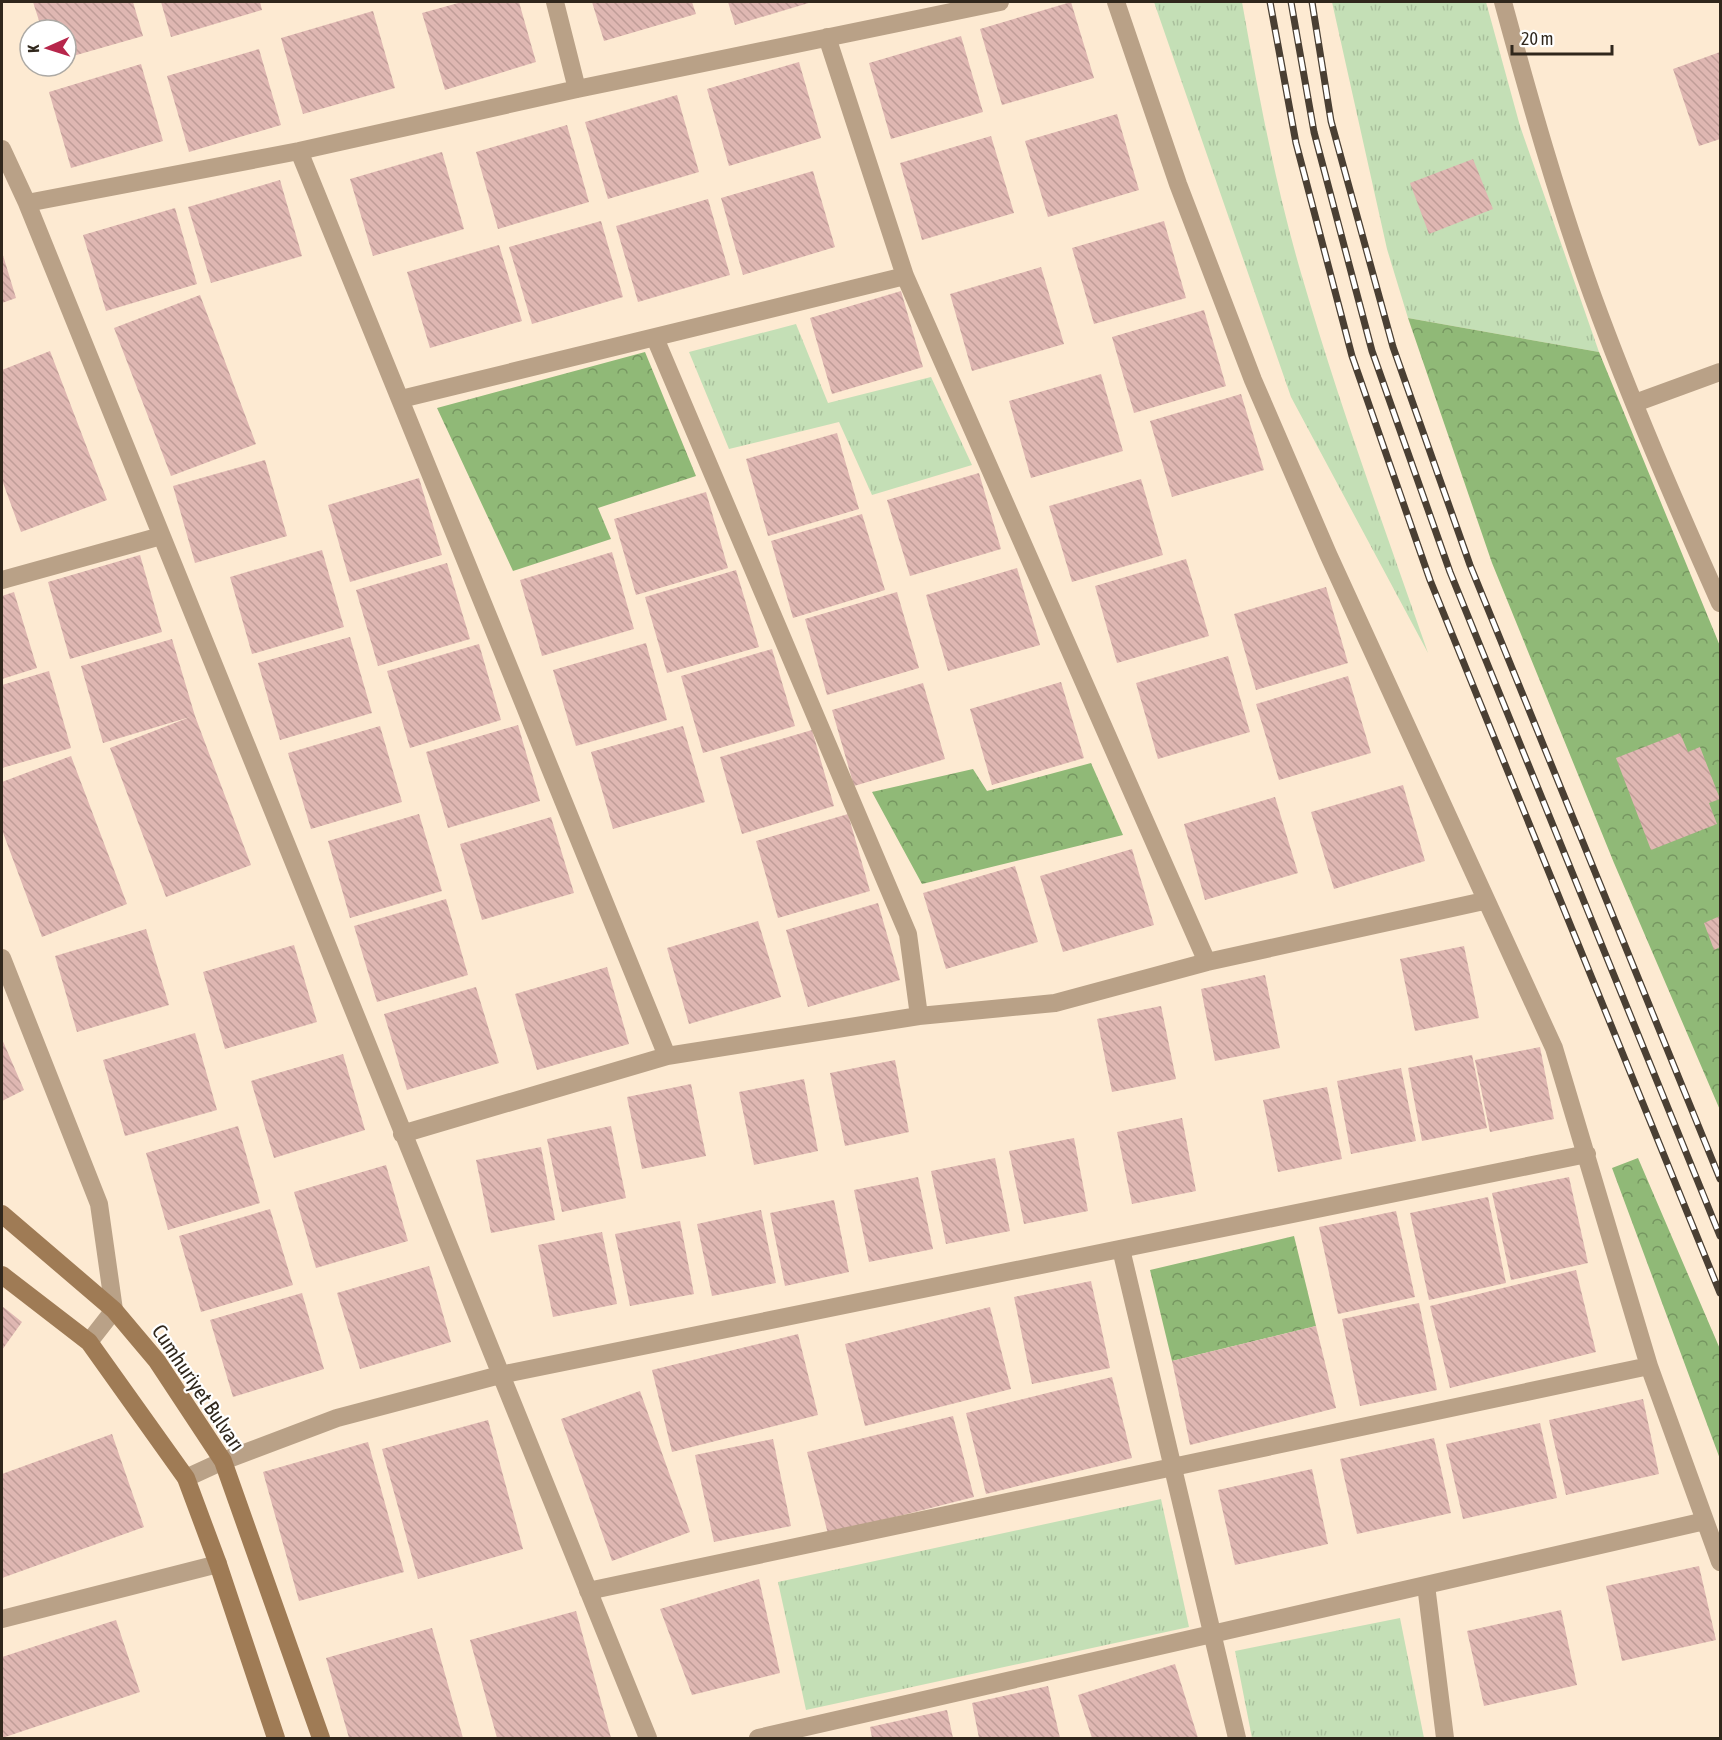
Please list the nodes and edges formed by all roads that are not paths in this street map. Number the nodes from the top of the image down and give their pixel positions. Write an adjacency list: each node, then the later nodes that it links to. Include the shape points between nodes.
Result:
1 (555, 2): 6 (street)
2 (1000, 2): 5 (street)
3 (1116, 2): 18 (street, via 1178,184 1254,380)
4 (1503, 2): 14 (street, via 1593,296)
5 (827, 37): 6 (street); 10 (street)
6 (577, 89): 8 (street)
7 (2, 149): 9 (street)
8 (298, 151): 9 (street); 13 (street)
9 (27, 203): 15 (street)
10 (904, 276): 11 (street); 20 (street)
11 (655, 338): 13 (street); 21 (street, via 908,934)
12 (1720, 372): 14 (street)
13 (401, 399): 22 (street)
14 (1635, 403): 17 (street)
15 (161, 536): 16 (street); 23 (street)
16 (2, 580)
17 (1720, 603)
18 (1484, 901): 20 (street); 24 (street, via 1554,1048)
19 (2, 958): 28 (street, via 99,1204)
20 (1207, 962): 21 (street, via 1055,1003)
21 (919, 1016): 22 (street)
22 (667, 1056): 23 (street)
23 (402, 1134): 31 (street)
24 (1587, 1154): 26 (street); 30 (street)
25 (2, 1214): 28 (main road, Cumhuriyet Bulvarı)
26 (1121, 1249): 31 (street); 33 (street)
27 (2, 1275): 29 (main road)
28 (114, 1310): 29 (street); 32 (main road, Cumhuriyet Bulvarı, via 157,1361)
29 (89, 1342): 34 (main road)
30 (1649, 1366): 33 (street); 35 (street)
31 (500, 1375): 32 (street, via 336,1418); 39 (street)
32 (223, 1461): 34 (street); 43 (main road, Cumhuriyet Bulvarı)
33 (1173, 1467): 39 (street); 41 (street)
34 (186, 1478): 37 (main road)
35 (1705, 1521): 36 (street); 38 (street)
36 (1720, 1562)
37 (218, 1564): 40 (street); 42 (main road)
38 (1426, 1585): 41 (street); 47 (street)
39 (588, 1591): 44 (street)
40 (2, 1619)
41 (1212, 1634): 45 (street); 46 (street)
42 (276, 1738)
43 (321, 1738)
44 (648, 1738)
45 (758, 1738)
46 (1237, 1738)
47 (1445, 1738)

